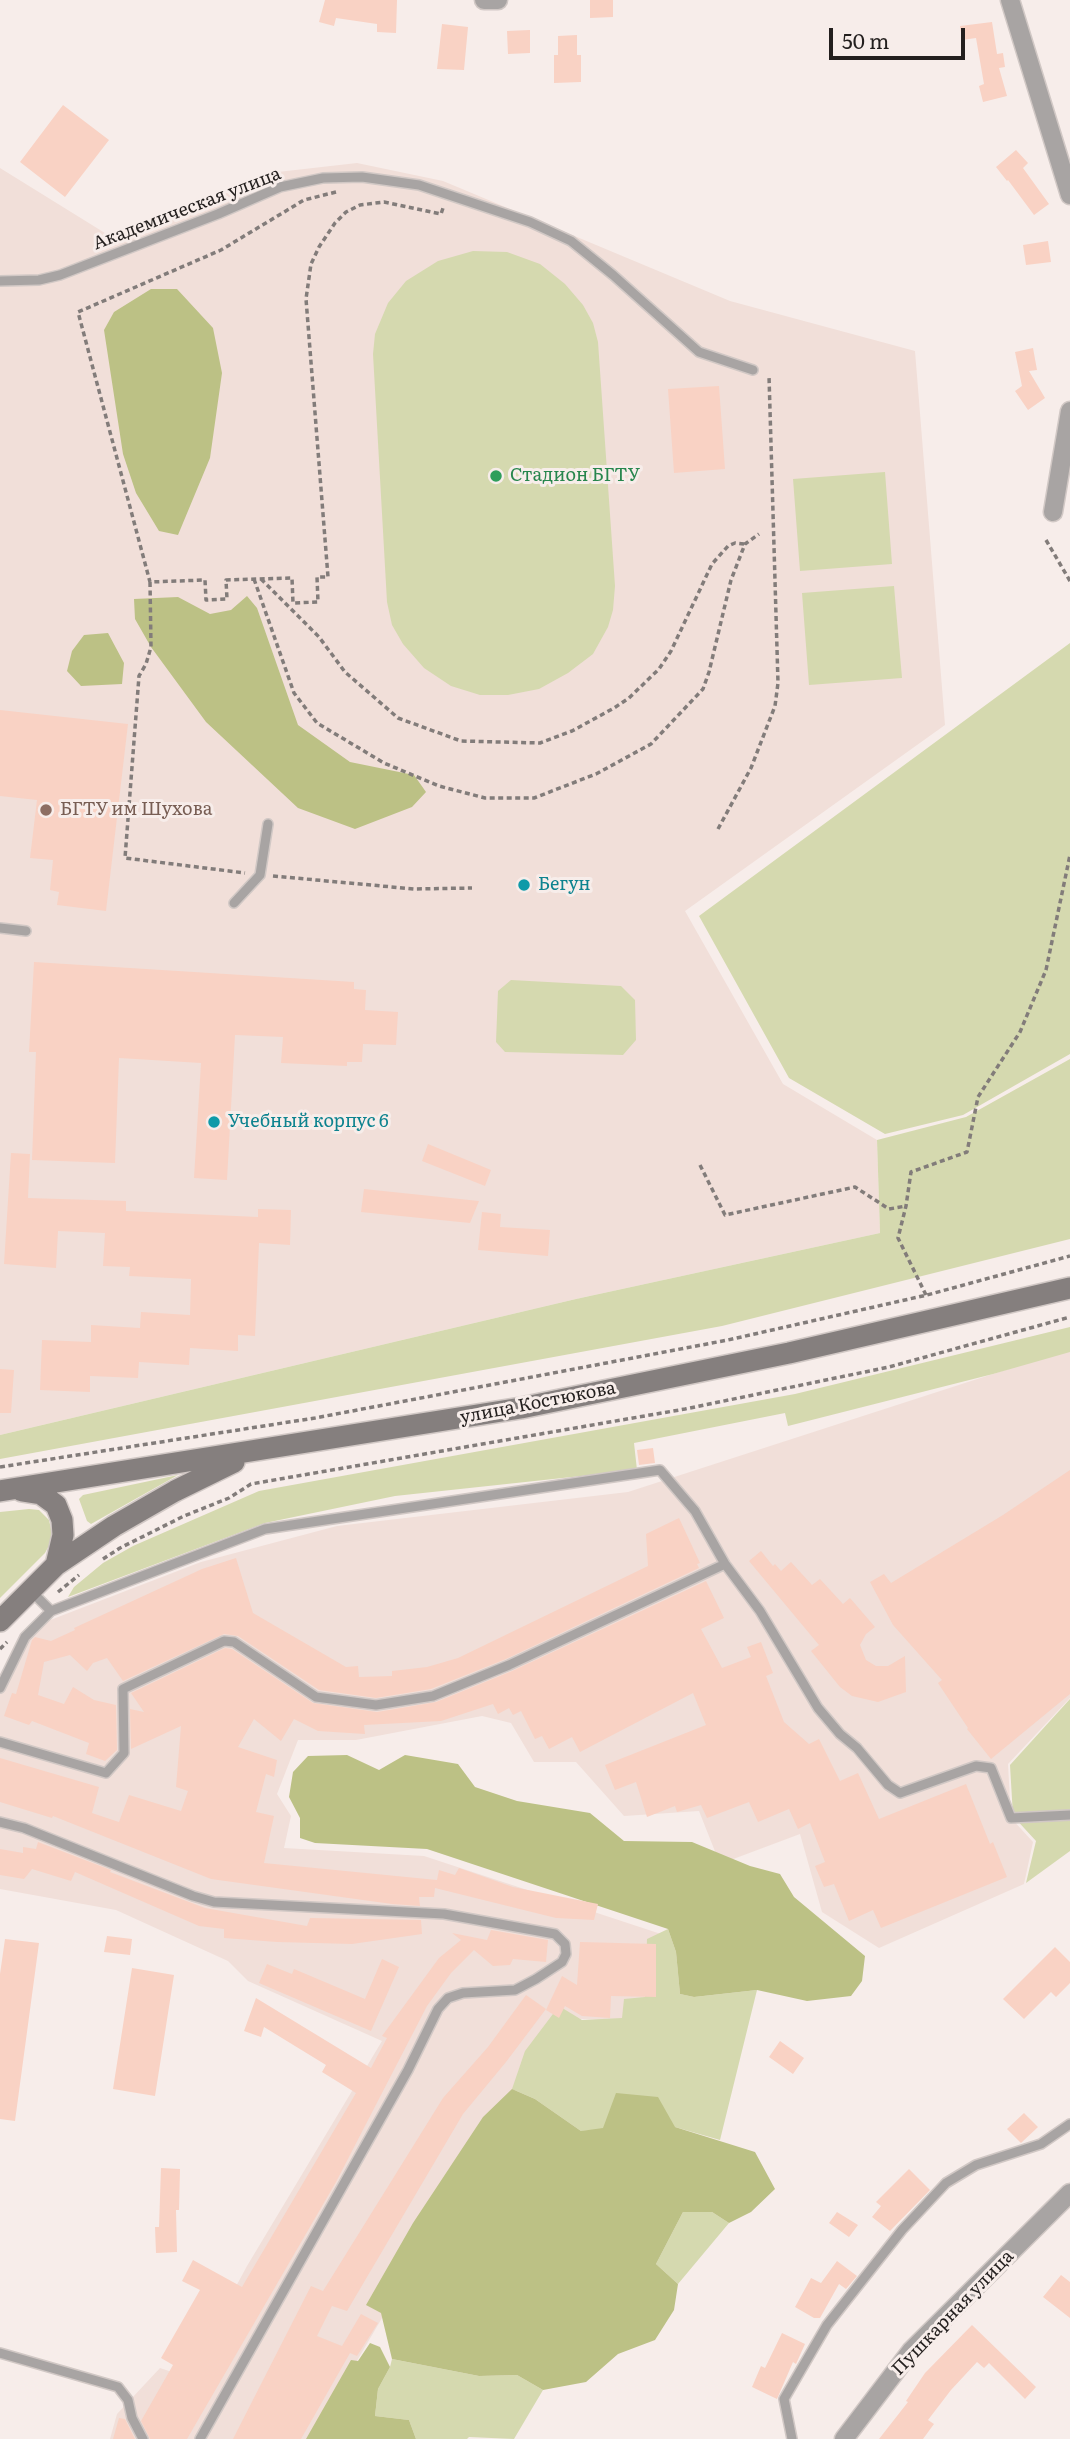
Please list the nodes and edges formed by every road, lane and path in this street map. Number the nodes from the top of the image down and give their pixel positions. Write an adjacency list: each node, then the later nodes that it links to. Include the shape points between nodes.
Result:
1 (484, 0): 2 (street)
2 (497, 0)
3 (1010, 0): 6 (street)
4 (341, 191): 19 (path, via 304,200 221,250 79,312)
5 (447, 195): 7 (lane, Академическая улица, via 419,185 362,177 323,178 280,187 60,275 39,281); 8 (lane, Академическая улица, via 530,222 571,241 699,352); 17 (path, via 442,214 384,202 360,205 345,212 319,247 311,264 306,299 328,577 317,577 318,602 293,603 292,578)
6 (1070, 195)
7 (0, 281)
8 (753, 370)
9 (769, 376): 21 (path, via 778,683 775,706 751,768)
10 (1070, 411): 11 (street)
11 (1066, 466): 12 (street)
12 (1053, 512)
13 (759, 534): 15 (path)
14 (1046, 540): 18 (path)
15 (745, 544): 16 (path, via 731,580 703,690 652,744 596,774 534,798 485,799 439,786 384,763 317,723 294,693); 17 (path, via 728,546 712,564 671,651 649,679 614,708 540,743 461,741 398,718 345,672 319,637)
16 (254, 579): 17 (path); 19 (path, via 226,580 227,599 206,600 205,580)
17 (261, 579)
18 (1070, 581)
19 (150, 582): 23 (path, via 151,647 139,676 125,858)
20 (268, 824): 23 (lane)
21 (718, 829)
22 (1070, 855): 29 (path, via 1046,970 1020,1032 978,1097 967,1152 911,1172)
23 (260, 875): 24 (path, via 414,889); 25 (lane)
24 (472, 888)
25 (234, 903)
26 (0, 928): 27 (lane)
27 (26, 931)
28 (700, 1164): 29 (path, via 725,1216 855,1187 888,1209)
29 (906, 1206): 32 (path, via 898,1238)
30 (1070, 1256): 32 (path)
31 (1070, 1288): 34 (main road, улица Костюкова, via 521,1408)
32 (927, 1295): 35 (path, via 727,1340 315,1418)
33 (1070, 1317): 37 (path, via 889,1367 685,1409 251,1484)
34 (255, 1451): 36 (main road, улица Костюкова); 39 (main road, via 165,1496)
35 (0, 1467)
36 (6, 1490): 39 (main road, via 41,1494 56,1505 63,1535)
37 (102, 1560)
38 (724, 1564): 41 (lane, via 695,1511 660,1470 265,1529); 44 (lane, via 433,1696 376,1705 316,1697 234,1642 224,1641 123,1689 124,1753 106,1773); 45 (lane, via 760,1611 818,1708 888,1785 900,1793 976,1766 991,1768 1011,1818)
39 (56, 1565): 41 (main road)
40 (83, 1571): 41 (path)
41 (41, 1602): 42 (main road); 43 (lane)
42 (0, 1621)
43 (0, 1688)
44 (0, 1742)
45 (1070, 1815)
46 (0, 1822): 51 (lane, via 214,1902 444,1914 555,1934 565,1944 562,1962 515,1990 463,1993 448,1998 438,2009)
47 (1070, 2124): 52 (lane, via 1041,2144 976,2165 946,2183 902,2230 827,2325 784,2399)
48 (1070, 2193): 53 (street, Пушкарная улица, via 911,2351)
49 (0, 2353): 50 (lane, via 118,2387)
50 (143, 2439)
51 (200, 2439)
52 (792, 2439)
53 (844, 2439)

